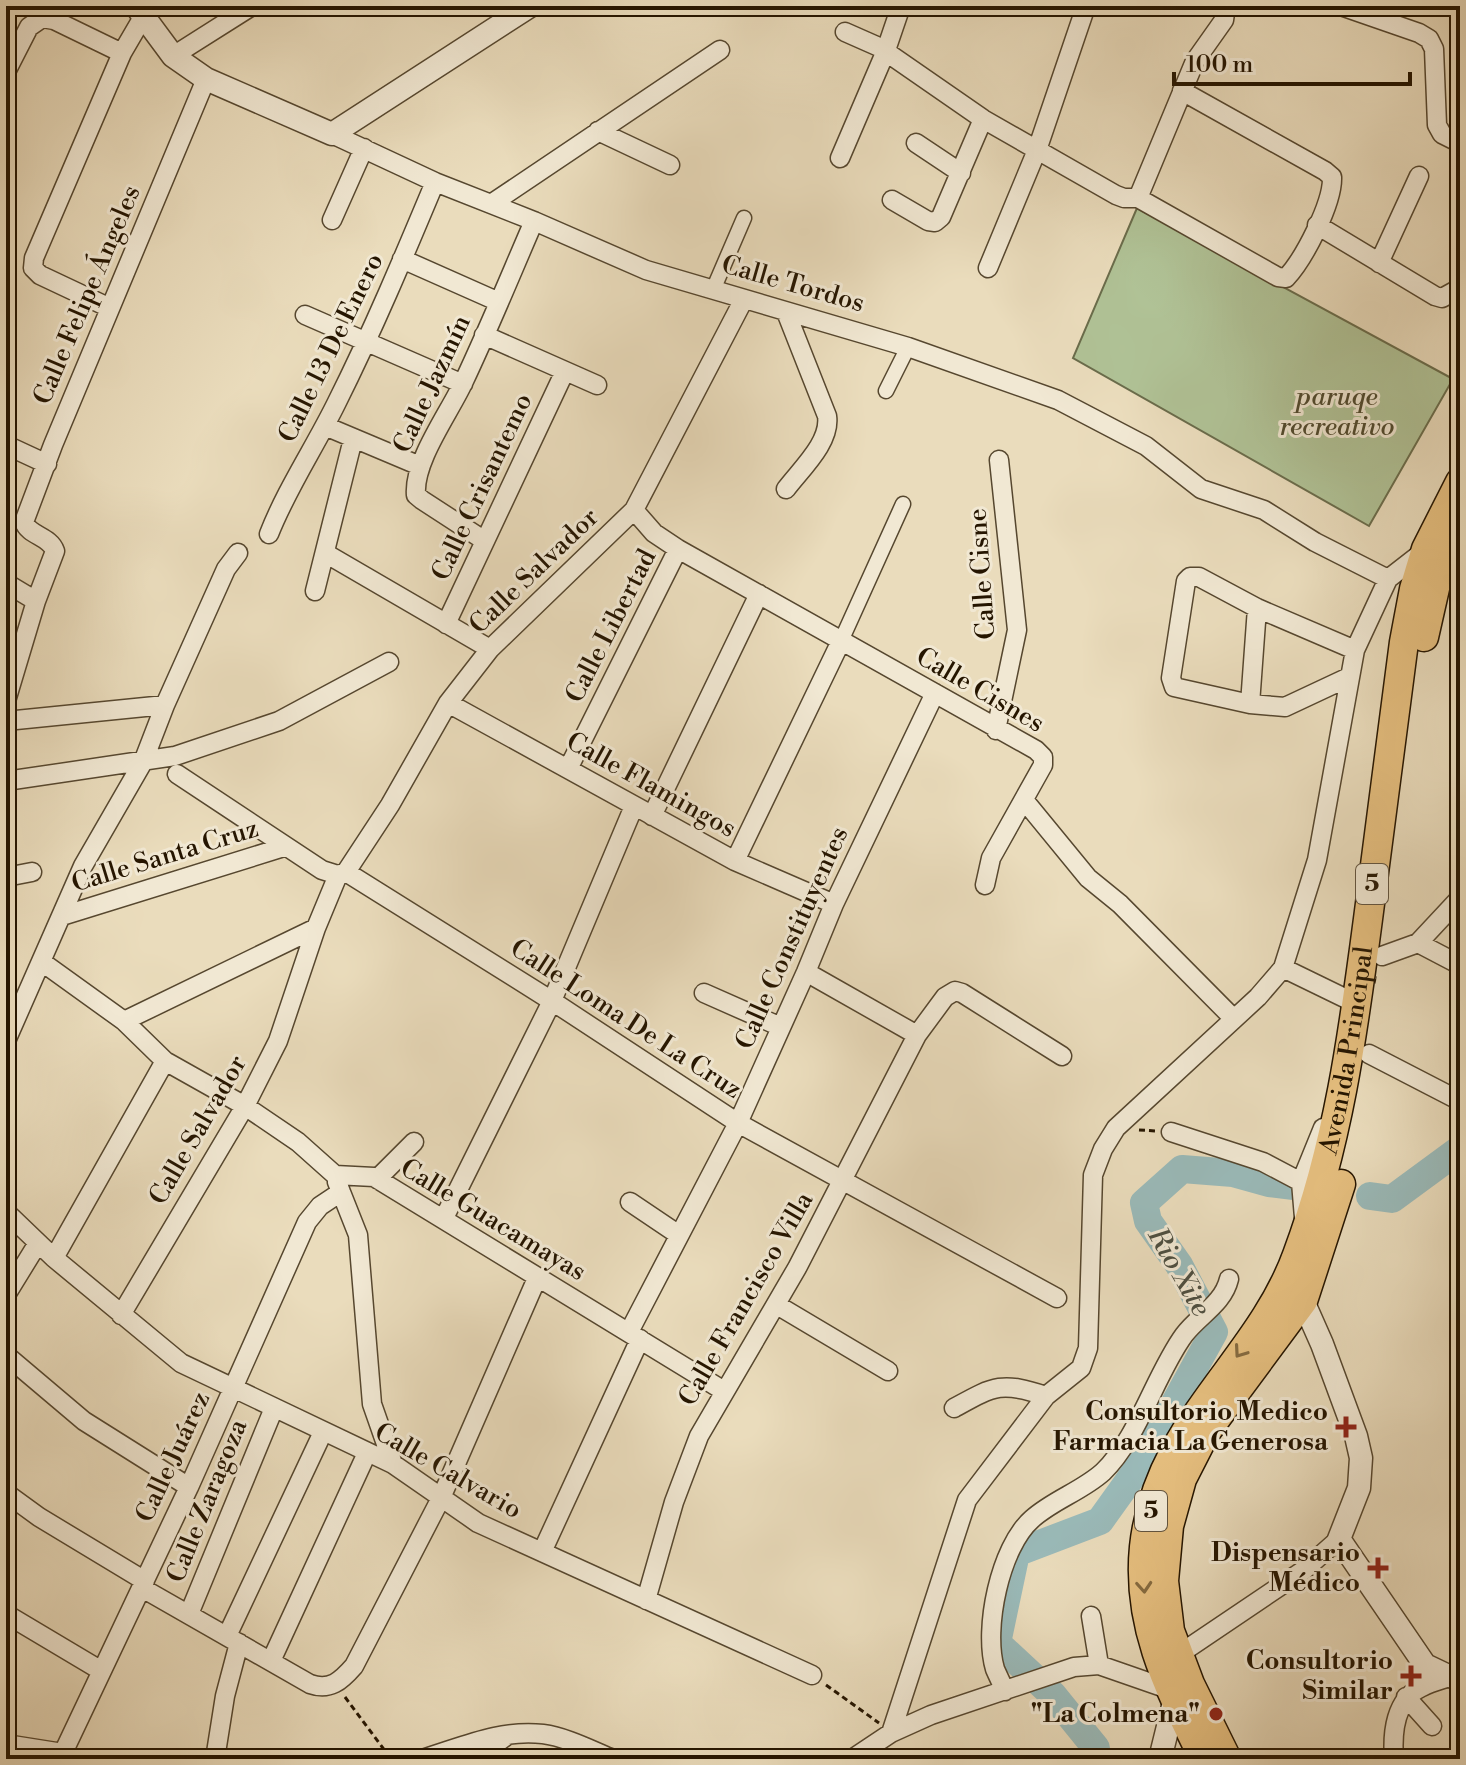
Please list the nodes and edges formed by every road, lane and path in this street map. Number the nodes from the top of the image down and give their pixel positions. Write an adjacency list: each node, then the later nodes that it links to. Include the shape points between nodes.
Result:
1 (252, 6): 12 (street)
2 (530, 6): 18 (street)
3 (901, 6): 11 (street)
4 (1086, 6): 22 (street)
5 (1226, 6): 15 (street, via 1224,20 1195,61)
6 (1341, 6): 20 (street, via 1429,39 1434,49 1437,125 1442,134)
7 (140, 11): 10 (street, Calle Tordos); 12 (street, Calle Tordos)
8 (845, 32): 11 (street)
9 (720, 50): 17 (street)
10 (122, 53): 13 (street, via 42,18 29,27); 42 (street, Calle Tordos, via 33,268)
11 (885, 53): 16 (street); 23 (street)
12 (173, 56): 14 (street, Calle Tordos)
13 (6, 72)
14 (206, 79): 18 (street, Calle Tordos); 42 (street, Calle Felipe Ángeles)
15 (1182, 91): 28 (street); 34 (street, via 1332,177)
16 (983, 119): 22 (street); 25 (street)
17 (598, 131): 24 (street); 30 (street)
18 (332, 134): 21 (street, Calle Tordos)
19 (916, 143): 25 (street)
20 (1460, 143)
21 (364, 148): 27 (street, Calle Tordos); 32 (street)
22 (1037, 150): 28 (street, via 1116,195); 37 (street)
23 (840, 158)
24 (670, 165)
25 (961, 173): 29 (street, via 935,222)
26 (1419, 176): 36 (street)
27 (435, 182): 30 (street, Calle Tordos); 35 (street, Calle 13 De Enero)
28 (1138, 198): 34 (street, via 1278,277 1293,271)
29 (892, 200)
30 (491, 204): 33 (street, Calle Tordos)
31 (744, 218): 39 (street)
32 (332, 220)
33 (534, 221): 39 (street, Calle Tordos, via 646,270); 41 (street, Calle Jazmín)
34 (1317, 225): 36 (street)
35 (402, 259): 41 (street); 46 (street, Calle 13 De Enero)
36 (1379, 263): 38 (street, via 1442,298)
37 (988, 268)
38 (1460, 288)
39 (713, 290): 40 (street, Calle Tordos)
40 (744, 299): 43 (street, Calle Tordos); 61 (street, Calle Salvador)
41 (499, 302): 45 (street, Calle Jazmín)
42 (110, 308): 56 (street, Calle Felipe Ángeles)
43 (786, 312): 47 (street, Calle Tordos); 59 (street, via 829,427)
44 (305, 315): 46 (street)
45 (484, 335): 48 (street); 49 (street, Calle Jazmín)
46 (367, 343): 49 (street); 52 (street, Calle 13 De Enero)
47 (908, 347): 51 (street); 69 (street, Calle Tordos, via 1058,400 1146,446 1201,489 1264,510)
48 (565, 371): 50 (street); 64 (street, Calle Crisantemo)
49 (463, 384): 57 (street, Calle Jazmín)
50 (597, 385)
51 (886, 391)
52 (325, 426): 53 (street); 63 (street, Calle 13 De Enero)
53 (353, 439): 57 (street); 68 (street)
54 (6, 445): 56 (street)
55 (999, 460): 87 (street, Calle Cisne, via 1017,630)
56 (47, 464): 73 (street, Calle Felipe Ángeles, via 24,522 55,551)
57 (420, 466): 64 (street, Calle Jazmín, via 416,495)
58 (1460, 482): 66 (main road, Avenida Principal / 5)
59 (786, 489)
60 (903, 504): 76 (street)
61 (634, 510): 65 (street, Calle Cisnes); 77 (street, Calle Salvador)
62 (1460, 524): 106 (main road, Avenida Principal / 5, via 1438,575 1427,620)
63 (269, 534)
64 (485, 541): 75 (street, Calle Crisantemo)
65 (678, 549): 72 (street, Calle Cisnes); 89 (street, Calle Libertad)
66 (1426, 549): 69 (street); 115 (main road, Avenida Principal / 5, via 1404,642)
67 (238, 553): 85 (street)
68 (325, 553): 71 (street); 75 (street)
69 (1388, 579): 78 (street)
70 (6, 583): 73 (street)
71 (315, 591)
72 (759, 594): 76 (street, Calle Cisnes); 94 (street)
73 (36, 601): 82 (street, Calle Felipe Ángeles)
74 (1257, 608): 78 (street); 84 (street); 84 (street, via 1190,577 1171,678 1174,687)
75 (446, 624): 77 (street)
76 (841, 641): 81 (street, Calle Cisnes); 96 (street)
77 (490, 649): 83 (street, Calle Salvador)
78 (1355, 650): 80 (street)
79 (389, 662): 88 (street, via 279,721)
80 (1349, 677): 84 (street, via 1285,707); 109 (street, via 1317,860)
81 (935, 693): 87 (street, Calle Cisnes); 102 (street, Calle Constituyentes)
82 (6, 701)
83 (448, 703): 89 (street, Calle Flamingos); 98 (street, Calle Salvador, via 390,805)
84 (1250, 704)
85 (165, 705): 86 (street); 88 (street)
86 (6, 721)
87 (996, 730): 92 (street, Calle Cisnes, via 1043,757)
88 (143, 762): 91 (street); 103 (street, via 83,866)
89 (568, 769): 93 (street, Calle Flamingos)
90 (177, 774): 95 (street, Calle Loma De La Cruz)
91 (6, 781)
92 (1024, 800): 100 (street, via 991,858); 116 (street, via 1088,878)
93 (634, 806): 94 (street, Calle Flamingos); 113 (street)
94 (652, 816): 96 (street, Calle Flamingos)
95 (284, 847): 98 (street, Calle Loma De La Cruz, via 322,870); 103 (street, Calle Santa Cruz)
96 (735, 861): 102 (street, Calle Flamingos)
97 (32, 872): 99 (street)
98 (342, 874): 104 (street, Calle Salvador); 113 (street, Calle Loma De La Cruz)
99 (6, 877)
100 (985, 885)
101 (1460, 898): 105 (street)
102 (834, 904): 110 (street, Calle Constituyentes)
103 (62, 916): 107 (street)
104 (316, 928): 117 (street); 126 (street, Calle Salvador, via 283,1028)
105 (1418, 943): 106 (street); 108 (street)
106 (1382, 956): 121 (main road, Avenida Principal / 5)
107 (42, 962): 112 (street); 117 (street)
108 (1460, 965)
109 (1283, 968): 115 (street); 116 (street)
110 (806, 972): 118 (street, Calle Constituyentes); 119 (street)
111 (704, 993): 118 (street)
112 (26, 998): 114 (street); 120 (street)
113 (552, 1001): 127 (street, Calle Loma De La Cruz); 137 (street)
114 (6, 1003)
115 (1357, 1004): 124 (main road, Avenida Principal / 5)
116 (1233, 1018): 128 (street)
117 (124, 1021): 123 (street)
118 (781, 1027): 127 (street, Calle Constituyentes)
119 (917, 1035): 122 (street, Calle Francisco Villa, via 955,991); 132 (street, Calle Francisco Villa)
120 (6, 1041)
121 (1369, 1054): 125 (street); 144 (main road, Avenida Principal / 5, via 1344,1175)
122 (1062, 1056)
123 (165, 1061): 126 (street); 141 (street)
124 (1344, 1086): 133 (street); 138 (main road, Avenida Principal / 5)
125 (1457, 1092)
126 (245, 1106): 134 (street, via 298,1142); 148 (street, Calle Salvador)
127 (738, 1123): 132 (street, Calle Loma De La Cruz); 139 (street, Calle Constituyentes)
128 (1116, 1128): 129 (path); 154 (street, via 1093,1175 1088,1348 1081,1368)
129 (1171, 1132): 133 (street, via 1263,1162)
130 (414, 1142): 131 (street)
131 (377, 1179): 134 (street, Calle Guacamayas); 137 (street, Calle Guacamayas)
132 (843, 1180): 146 (street, Calle Loma De La Cruz); 147 (street, Calle Francisco Villa)
133 (1301, 1182): 138 (street)
134 (338, 1183): 152 (street, Calle Juárez, via 307,1222); 159 (street, via 358,1235 372,1404)
135 (630, 1202): 139 (street)
136 (6, 1212): 140 (street, Calle Calvario)
137 (444, 1218): 142 (street, Calle Guacamayas)
138 (1305, 1234): 144 (main road, Avenida Principal / 5)
139 (679, 1235): 149 (street, Calle Constituyentes)
140 (38, 1243): 141 (street, Calle Calvario); 145 (street)
141 (54, 1258): 148 (street, Calle Calvario)
142 (537, 1278): 149 (street, Calle Guacamayas); 162 (street)
143 (1229, 1279): 178 (street, via 1226,1292 1176,1347 1103,1472 1030,1520 1016,1539 999,1585 991,1636 995,1667)
144 (1293, 1294): 163 (street, via 1322,1344 1361,1458 1359,1488); 171 (main road, 5, via 1182,1479 1169,1526 1164,1581); 179 (main road, 5, one-way to 179, via 1187,1426 1161,1478 1143,1570 1153,1648)
145 (6, 1295)
146 (1057, 1298)
147 (777, 1305): 151 (street); 153 (street, Calle Francisco Villa)
148 (121, 1315): 152 (street, Calle Calvario, via 181,1363)
149 (634, 1336): 153 (street, Calle Guacamayas); 164 (street, Calle Constituyentes)
150 (6, 1355): 160 (street, via 84,1421)
151 (888, 1371)
152 (233, 1388): 155 (street, Calle Calvario); 160 (street, Calle Juárez)
153 (724, 1391): 166 (street, Calle Francisco Villa, via 674,1502)
154 (1046, 1396): 156 (street, via 1018,1387 991,1388); 183 (street, via 967,1500)
155 (274, 1408): 157 (street, Calle Calvario); 168 (street, Calle Zaragoza)
156 (954, 1408)
157 (323, 1432): 158 (street, Calle Calvario); 170 (street)
158 (367, 1453): 159 (street, Calle Calvario); 172 (street)
159 (393, 1464): 162 (street, Calle Calvario)
160 (189, 1487): 165 (street, Calle Juárez)
161 (6, 1493): 165 (street)
162 (441, 1498): 164 (street, Calle Calvario, via 478,1523); 177 (street, via 354,1666)
163 (1339, 1539): 171 (street, via 1304,1570); 176 (street, via 1425,1665)
164 (542, 1552): 166 (street, Calle Calvario)
165 (143, 1584): 168 (street); 174 (street, Calle Juárez)
166 (646, 1600): 175 (street, Calle Calvario)
167 (6, 1614): 174 (street)
168 (189, 1614): 170 (street)
169 (1091, 1616): 173 (street)
170 (233, 1639): 172 (street); 187 (street)
171 (1178, 1655): 194 (main road, 5)
172 (271, 1661): 177 (street, via 321,1688)
173 (1099, 1665): 178 (street, via 1074,1667); 179 (street)
174 (100, 1670): 185 (street, Calle Juárez)
175 (812, 1675): 183 (path)
176 (1458, 1676): 180 (street)
177 (336, 1684): 188 (path)
178 (1011, 1689): 183 (street)
179 (1173, 1694): 192 (street); 193 (main road, 5)
180 (1406, 1697): 181 (street); 195 (street, via 1397,1717)
181 (1432, 1726)
182 (511, 1733): 186 (street); 189 (street); 190 (street, via 545,1734)
183 (891, 1733): 191 (street)
184 (6, 1744): 185 (street)
185 (68, 1757)
186 (428, 1758)
187 (215, 1759)
188 (391, 1759)
189 (475, 1759)
190 (613, 1759)
191 (852, 1759)
192 (1160, 1759)
193 (1204, 1759)
194 (1227, 1759)
195 (1394, 1759)

